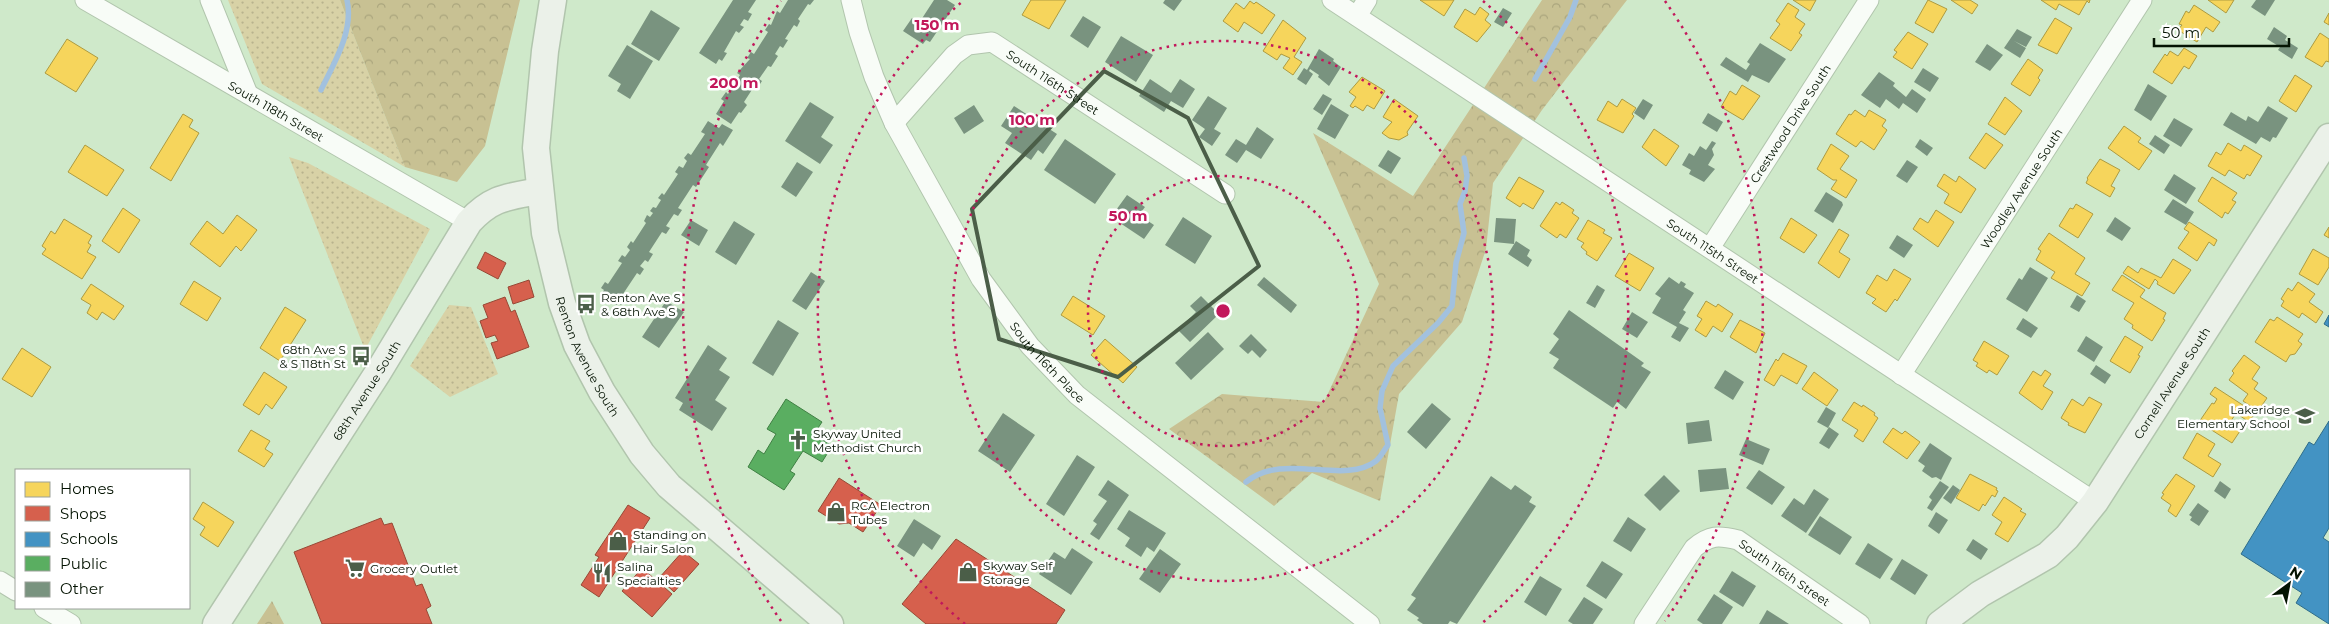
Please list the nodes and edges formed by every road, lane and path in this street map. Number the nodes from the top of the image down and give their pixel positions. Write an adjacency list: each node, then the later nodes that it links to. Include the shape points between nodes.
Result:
1 (85, 0): 10 (street, South 118th Street)
2 (210, 0): 10 (street)
3 (553, 0): 13 (street, Renton Avenue South, via 536,148)
4 (851, 0): 11 (street, South 116th Place, via 862,41)
5 (1332, 0): 9 (street, South 115th Street)
6 (1367, 0): 9 (street)
7 (1869, 0): 16 (street, Crestwood Drive South)
8 (2142, 0): 17 (street, Woodley Avenue South)
9 (1357, 16): 16 (street, South 115th Street)
10 (248, 94): 15 (street, South 118th Street)
11 (894, 123): 14 (street, South 116th Street, via 954,55 968,46 992,42); 25 (street, South 116th Place, via 981,279 1035,351 1084,400)
12 (2329, 137): 18 (street, Cornell Avenue South)
13 (540, 191): 15 (street, 68th Avenue South, via 498,200 482,208); 24 (street, Renton Avenue South, via 545,233 562,303 577,345 602,392 642,454 669,486)
14 (1225, 194)
15 (469, 222): 23 (street, 68th Avenue South, via 378,374)
16 (1710, 248): 17 (street, South 115th Street)
17 (1901, 375): 18 (street, South 115th Street)
18 (2094, 502): 28 (street, Cornell Avenue South, via 2048,555 1980,594)
19 (0, 581): 20 (street)
20 (15, 590)
21 (46, 609): 22 (street)
22 (71, 624)
23 (216, 624)
24 (830, 624)
25 (1370, 624)
26 (1644, 624): 27 (street, South 116th Street, via 1685,559 1704,540 1721,536 1738,540)
27 (1860, 624)
28 (1940, 624)

